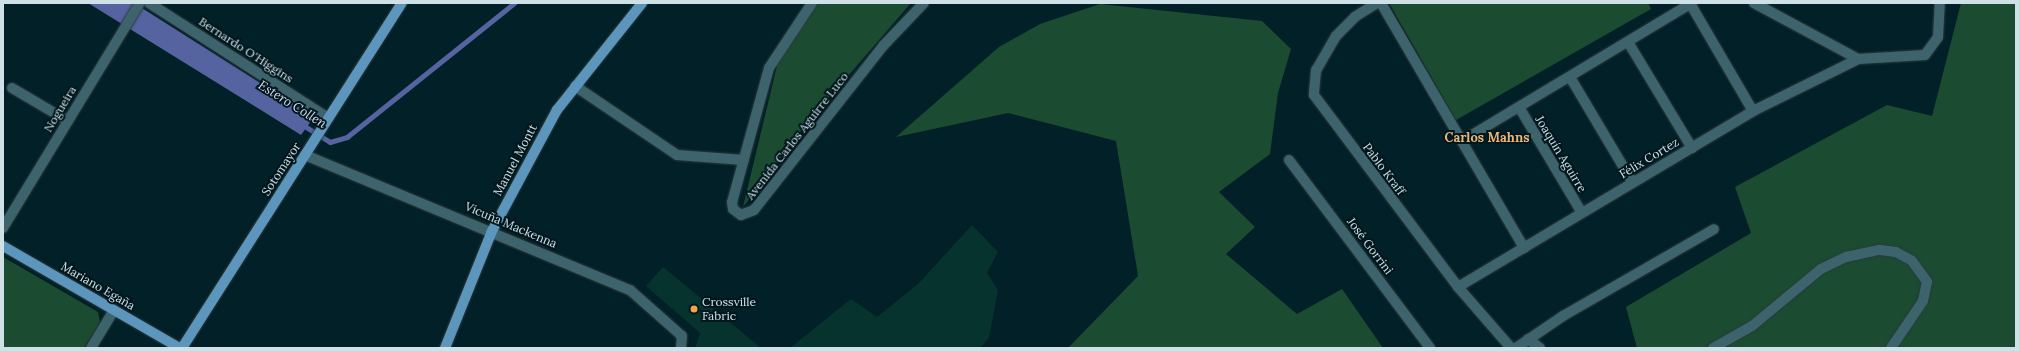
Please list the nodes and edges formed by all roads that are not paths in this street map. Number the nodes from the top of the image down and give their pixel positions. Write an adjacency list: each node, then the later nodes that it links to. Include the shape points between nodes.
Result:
1 (150, 3): 20 (street, Bernardo O'Higgins)
2 (402, 3): 20 (main road, Sotomayor)
3 (642, 3): 15 (main road, Manuel Montt)
4 (812, 3): 24 (street, via 769,68)
5 (924, 3): 24 (street, Avenida Carlos Aguirre Luco, via 883,46 754,210 744,216 735,212 732,205)
6 (1377, 3): 33 (street, Pablo Kraff, via 1355,17 1336,36 1316,70 1314,96)
7 (1381, 3): 21 (street)
8 (1754, 3): 13 (street)
9 (1940, 3): 13 (street, via 1938,37 1925,55)
10 (139, 4): 19 (street, Nogueira)
11 (1692, 4): 12 (street); 18 (street)
12 (1628, 42): 14 (street); 22 (street)
13 (1858, 59): 18 (street, Félix Cortez)
14 (1570, 77): 17 (street); 26 (street)
15 (575, 86): 24 (street, via 677,155); 30 (main road, Manuel Montt, via 557,110)
16 (12, 88): 19 (street)
17 (1519, 107): 21 (street); 27 (street, Joaquín Aguirre)
18 (1753, 111): 22 (street, Félix Cortez)
19 (68, 121): 28 (street, Nogueira)
20 (326, 121): 23 (main road, Sotomayor)
21 (1462, 141): 32 (street)
22 (1692, 148): 26 (street, Félix Cortez)
23 (305, 155): 30 (street, Vicuña Mackenna); 37 (main road, Sotomayor)
24 (744, 160)
25 (1289, 160): 40 (street, José Gorrini)
26 (1634, 182): 27 (street, Félix Cortez)
27 (1582, 213): 32 (street, Félix Cortez)
28 (3, 228)
29 (1714, 229): 35 (street)
30 (492, 231): 38 (main road, Manuel Montt); 39 (street, Vicuña Mackenna, via 630,290 682,336)
31 (3, 246): 34 (main road, Mariano Egaña)
32 (1524, 248): 33 (street, Félix Cortez)
33 (1458, 288): 41 (street, Pablo Kraff)
34 (114, 310): 36 (street); 37 (main road, Mariano Egaña)
35 (1528, 340): 42 (street); 43 (street)
36 (91, 348)
37 (181, 348)
38 (445, 348)
39 (681, 348)
40 (1430, 348)
41 (1511, 348)
42 (1516, 348)
43 (1540, 348)
44 (1713, 348): 45 (street, via 1752,326 1821,268 1846,257 1880,250 1896,252 1912,261 1927,282 1923,301)
45 (1891, 348)

